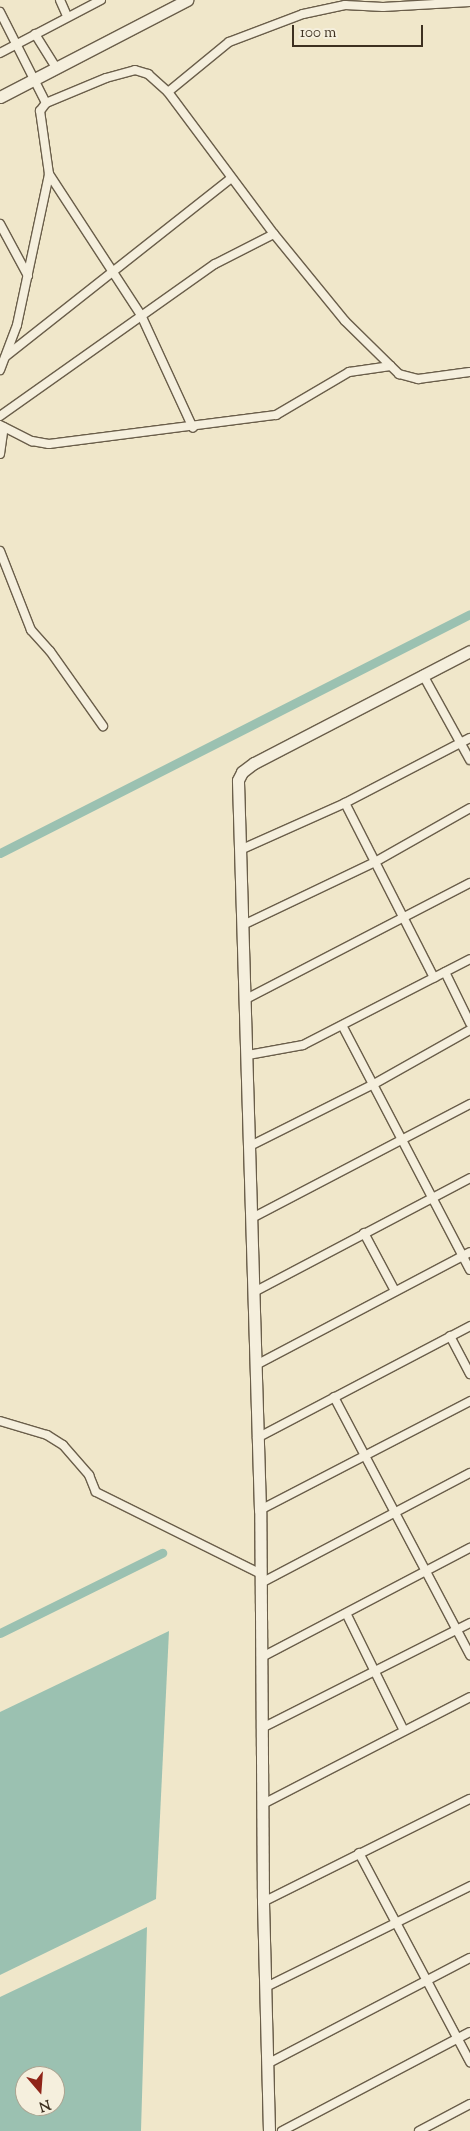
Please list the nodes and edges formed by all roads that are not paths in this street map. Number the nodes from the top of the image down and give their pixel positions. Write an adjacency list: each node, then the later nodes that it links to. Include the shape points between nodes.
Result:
1 (60, 0): 6 (street)
2 (101, 0): 6 (street)
3 (187, 0): 10 (street)
4 (470, 2): 12 (street, via 383,7 345,5 303,14 228,42)
5 (0, 12): 8 (street)
6 (67, 16): 7 (street)
7 (35, 34): 8 (street); 10 (street)
8 (16, 44): 9 (street); 11 (street)
9 (0, 53)
10 (56, 68): 11 (street)
11 (35, 79): 13 (street); 14 (street)
12 (168, 92): 14 (street, via 148,74 135,70 106,78); 16 (street)
13 (0, 97)
14 (46, 103): 15 (street, via 39,118)
15 (49, 174): 19 (street); 20 (street)
16 (231, 178): 18 (street); 19 (street)
17 (0, 224): 20 (street)
18 (274, 234): 21 (street, via 215,264); 23 (street, via 345,321)
19 (113, 273): 21 (street); 22 (street)
20 (28, 276): 22 (street)
21 (141, 315): 26 (street); 28 (street)
22 (6, 356): 24 (street)
23 (391, 366): 25 (street, via 408,378 418,379); 28 (street, via 350,372 276,416)
24 (0, 367)
25 (470, 372)
26 (0, 416)
27 (2, 426): 28 (street, via 32,441 49,444); 29 (street)
28 (193, 428)
29 (0, 454)
30 (0, 551): 33 (street, via 31,630 50,651)
31 (470, 651): 32 (street)
32 (423, 675): 35 (street); 39 (street, via 242,772 237,796)
33 (103, 726)
34 (470, 738): 35 (street)
35 (461, 743): 36 (street); 37 (street)
36 (470, 760)
37 (345, 803): 39 (street); 40 (street)
38 (470, 808): 40 (street)
39 (240, 850): 43 (street)
40 (375, 862): 42 (street); 43 (street)
41 (470, 883): 42 (street)
42 (405, 917): 46 (street); 47 (street)
43 (243, 926): 47 (street)
44 (470, 959): 45 (street)
45 (445, 972): 46 (street); 48 (street)
46 (434, 978): 49 (street)
47 (246, 999): 51 (street)
48 (470, 1022)
49 (343, 1027): 51 (street, via 303,1045); 52 (street)
50 (470, 1030): 52 (street)
51 (248, 1055): 55 (street)
52 (374, 1084): 54 (street); 55 (street)
53 (470, 1104): 54 (street)
54 (403, 1141): 57 (street); 58 (street)
55 (250, 1146): 58 (street)
56 (470, 1178): 57 (street)
57 (434, 1197): 59 (street); 60 (street)
58 (252, 1218): 63 (street)
59 (364, 1233): 62 (street); 63 (street)
60 (466, 1254): 61 (street); 62 (street)
61 (470, 1270)
62 (395, 1291): 66 (street)
63 (254, 1292): 66 (street)
64 (470, 1326): 65 (street)
65 (450, 1336): 67 (street); 68 (street)
66 (256, 1365): 71 (street)
67 (470, 1374)
68 (334, 1397): 71 (street); 72 (street)
69 (470, 1401): 72 (street)
70 (0, 1421): 78 (street, via 46,1435 63,1445 84,1467 96,1492)
71 (257, 1438): 74 (street)
72 (365, 1456): 74 (street); 75 (street)
73 (470, 1473): 75 (street)
74 (260, 1510): 78 (street)
75 (397, 1512): 77 (street); 78 (street)
76 (470, 1548): 77 (street)
77 (427, 1572): 79 (street); 81 (street)
78 (261, 1578): 83 (street)
79 (347, 1615): 83 (street); 84 (street)
80 (470, 1623): 81 (street)
81 (458, 1629): 82 (street); 84 (street)
82 (470, 1655)
83 (262, 1657): 86 (street)
84 (373, 1672): 86 (street); 87 (street)
85 (470, 1697): 87 (street)
86 (262, 1728): 89 (street)
87 (404, 1732): 89 (street)
88 (470, 1799): 90 (street)
89 (263, 1804): 92 (street)
90 (359, 1853): 92 (street); 93 (street)
91 (470, 1886): 93 (street)
92 (263, 1902): 96 (street)
93 (396, 1924): 95 (street); 96 (street)
94 (470, 1958): 95 (street)
95 (428, 1980): 98 (street); 100 (street)
96 (266, 1987): 100 (street)
97 (470, 2032): 98 (street)
98 (457, 2038): 99 (street); 103 (street)
99 (470, 2062)
100 (267, 2064): 102 (street)
101 (470, 2104): 104 (street)
102 (269, 2131)
103 (282, 2131)
104 (419, 2131)

